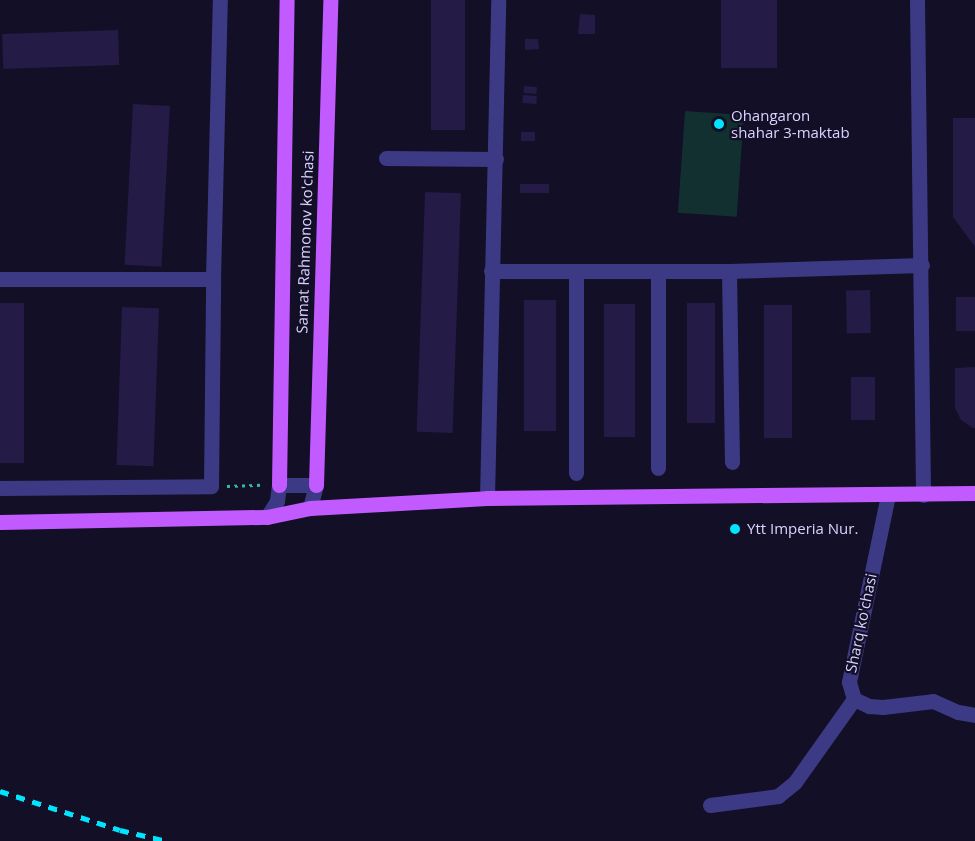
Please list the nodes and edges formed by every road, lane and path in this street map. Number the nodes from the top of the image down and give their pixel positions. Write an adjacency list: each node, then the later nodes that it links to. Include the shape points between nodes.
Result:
1 (220, 0): 14 (street)
2 (287, 0): 18 (main road, Samat Rahmonov ko'chasi)
3 (330, 0): 19 (main road, Samat Rahmonov ko'chasi)
4 (498, 0): 7 (street)
5 (917, 0): 8 (street)
6 (386, 158): 7 (street)
7 (496, 159): 9 (street)
8 (922, 265): 11 (street); 24 (street)
9 (491, 270): 12 (street); 25 (street)
10 (658, 271): 11 (street); 12 (street); 16 (street)
11 (729, 271): 15 (street)
12 (576, 272): 17 (street)
13 (0, 279): 14 (street)
14 (213, 279): 20 (street)
15 (732, 462)
16 (658, 468)
17 (576, 473)
18 (279, 485): 19 (street); 20 (path); 27 (street, via 277,501)
19 (316, 485): 26 (street)
20 (211, 486): 21 (street)
21 (0, 488)
22 (975, 493): 24 (main road)
23 (888, 495): 24 (main road); 25 (main road); 29 (street, Sharq ko'chasi, via 849,682)
24 (923, 495)
25 (487, 498): 26 (main road)
26 (310, 508): 27 (main road)
27 (267, 517): 28 (main road)
28 (0, 522)
29 (854, 699): 30 (street, via 883,707 933,700); 31 (street, via 795,782 778,796)
30 (975, 715)
31 (710, 805)

